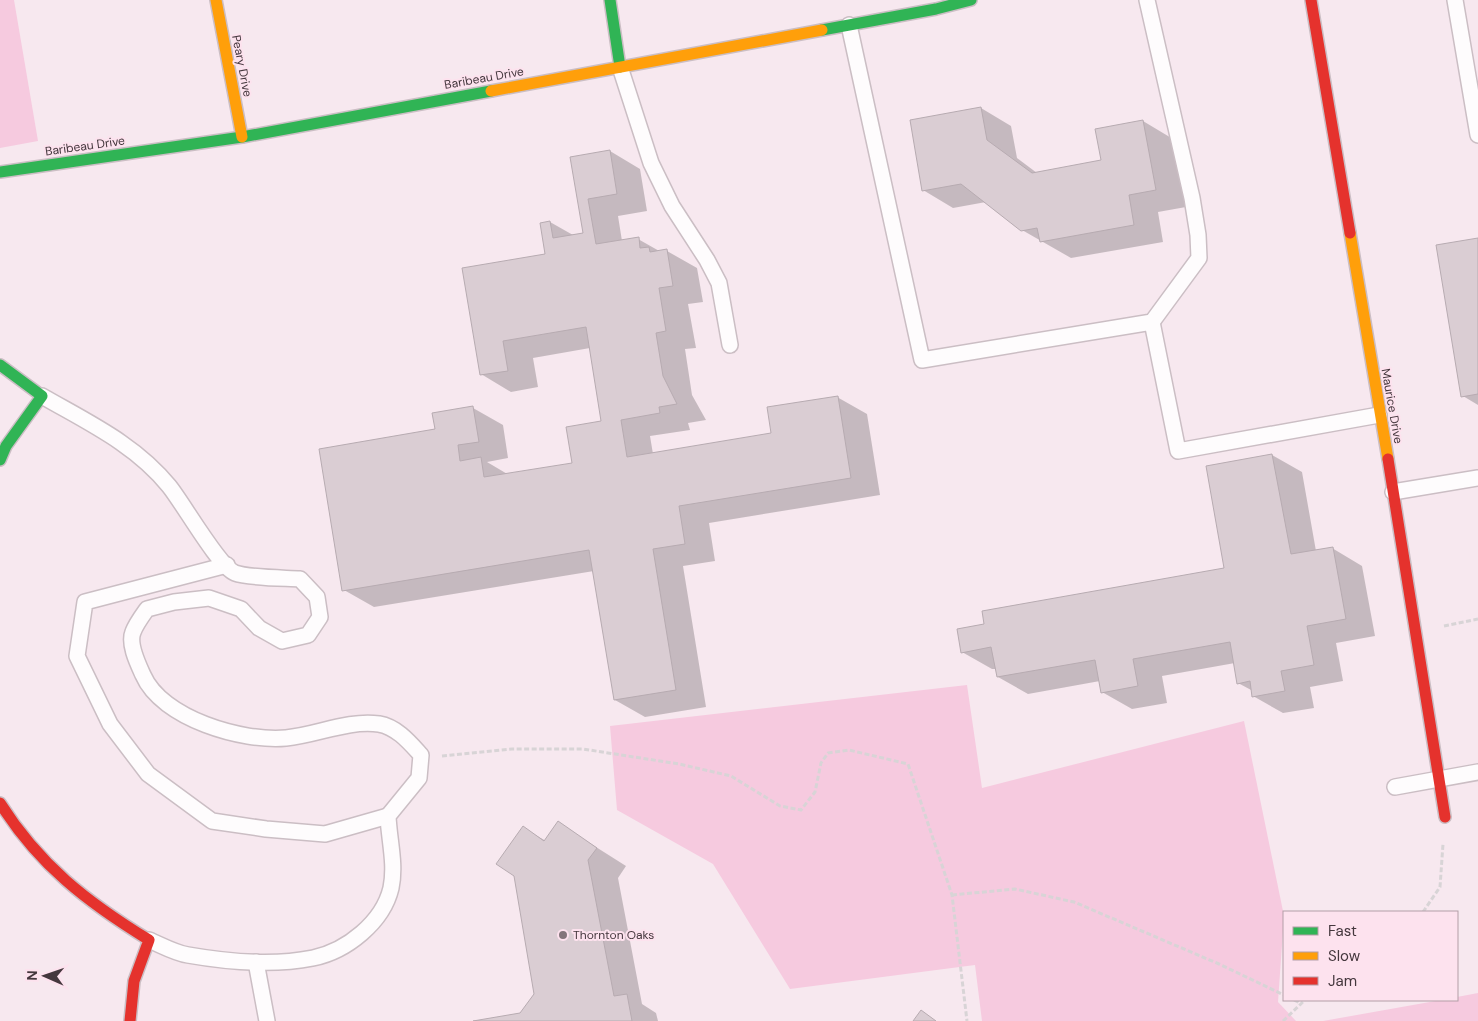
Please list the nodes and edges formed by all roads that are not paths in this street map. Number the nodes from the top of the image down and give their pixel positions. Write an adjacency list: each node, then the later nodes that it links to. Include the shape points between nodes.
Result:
1 (216, 0): 10 (street, Peary Drive)
2 (610, 0): 8 (street)
3 (971, 0): 7 (street, Baribeau Drive)
4 (1147, 0): 12 (lane, via 1192,198 1199,258)
5 (1311, 0): 16 (street, Maurice Drive)
6 (1455, 0): 9 (lane)
7 (849, 25): 8 (street, Baribeau Drive); 12 (lane, via 922,360)
8 (620, 67): 10 (street, Baribeau Drive); 13 (lane, via 651,163 672,206 719,283)
9 (1478, 135)
10 (242, 137): 11 (street, Baribeau Drive)
11 (0, 172)
12 (1152, 322): 16 (lane, via 1178,451)
13 (730, 346)
14 (0, 366): 15 (street)
15 (42, 396): 17 (street, via 6,446); 20 (lane, via 127,444 167,484 212,551)
16 (1379, 414): 19 (street, Maurice Drive)
17 (0, 460)
18 (1478, 478): 19 (lane)
19 (1393, 492): 22 (street, Maurice Drive)
20 (227, 565): 25 (lane, via 85,602 78,656 110,724 148,774 212,821 266,830 325,834); 25 (lane, via 234,573 300,579 317,597 320,617 308,635 282,641 259,628 241,609 209,598 147,609 132,634 135,657 146,681 166,702 190,718 252,738 287,738 350,724 381,724 406,737 422,755 419,778)
21 (1478, 772): 22 (lane)
22 (1438, 778): 23 (lane); 26 (street, Maurice Drive)
23 (1395, 787)
24 (0, 803): 27 (street, via 40,858 78,894)
25 (388, 816): 28 (lane, via 394,866 391,889 382,911 366,930 315,958)
26 (1445, 817)
27 (149, 940): 28 (lane, via 186,955); 29 (street, via 134,981)
28 (256, 962): 30 (lane)
29 (130, 1021)
30 (267, 1021)

